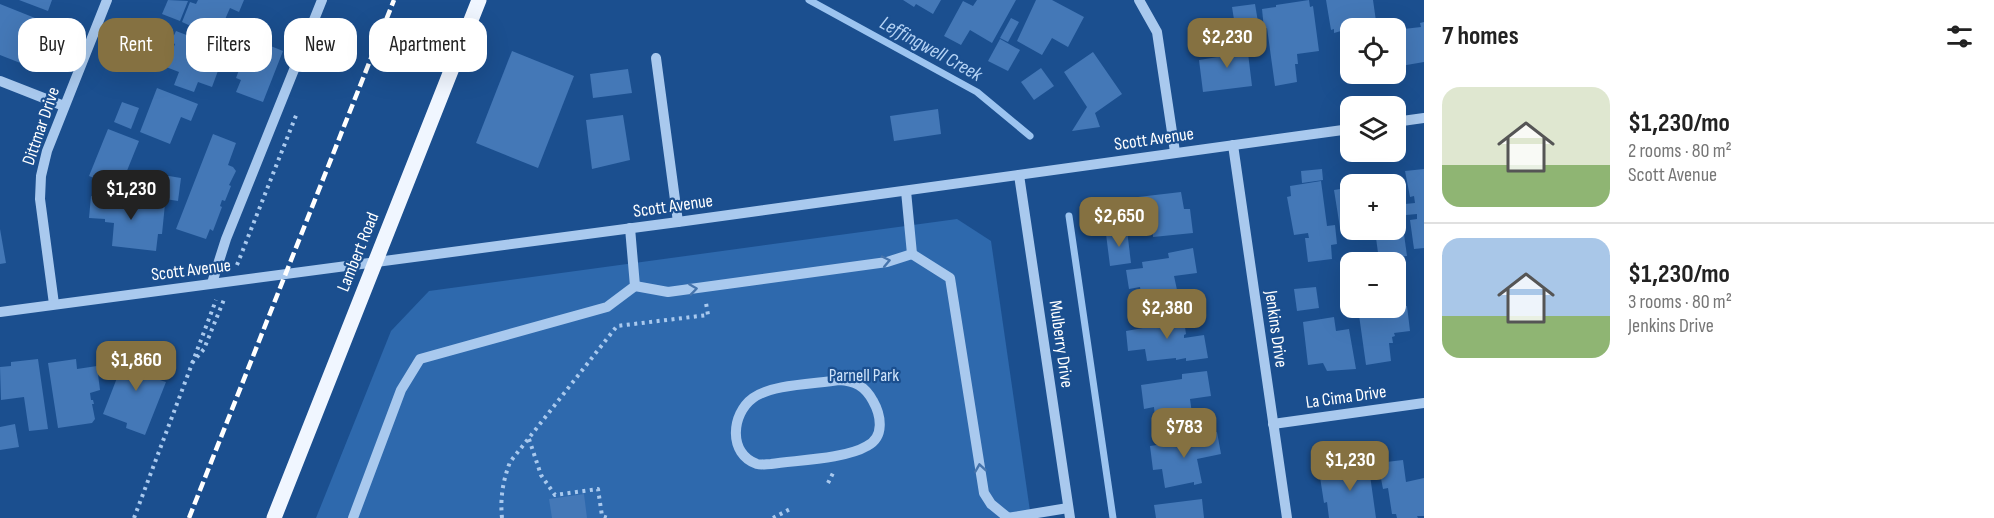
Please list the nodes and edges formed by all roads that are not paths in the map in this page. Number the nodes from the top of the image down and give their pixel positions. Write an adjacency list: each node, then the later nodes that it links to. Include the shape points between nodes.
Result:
1 (108, 0): 7 (street, Dittmar Drive)
2 (322, 0): 19 (street)
3 (479, 0): 18 (main road, Lambert Road)
4 (1139, 0): 12 (street, via 1158,32)
5 (656, 58): 15 (street)
6 (0, 81): 7 (street)
7 (64, 106): 21 (street, Dittmar Drive, via 40,176)
8 (1424, 118): 9 (street)
9 (1406, 120)
10 (1340, 130): 11 (street, Scott Avenue)
11 (1233, 145): 12 (street, Scott Avenue); 24 (street, Jenkins Drive)
12 (1175, 152): 13 (street, Scott Avenue)
13 (1019, 176): 14 (street, Scott Avenue); 26 (street, Mulberry Drive)
14 (906, 191): 15 (street, Scott Avenue); 17 (street)
15 (678, 222): 16 (street, Scott Avenue)
16 (630, 228): 18 (street, Scott Avenue); 20 (street)
17 (912, 254): 20 (street, one-way to 17, via 668,292 704,288 887,262); 29 (street, one-way to 17, via 984,493 950,278)
18 (375, 263): 19 (street, Scott Avenue); 27 (main road, Lambert Road)
19 (212, 284): 21 (street, Scott Avenue)
20 (635, 286): 28 (street, via 607,307 420,359 400,390)
21 (54, 304): 22 (street, Scott Avenue)
22 (0, 312)
23 (1424, 403): 24 (street, La Cima Drive)
24 (1273, 424): 30 (street, Jenkins Drive)
25 (798, 461): 25 (street, via 849,454 870,446 879,430 880,417 864,388 853,381 839,380 793,386 765,392 743,409 736,437 747,458 758,464)
26 (1069, 513): 29 (street)
27 (274, 518)
28 (353, 518)
29 (1007, 518)
30 (1287, 518)

